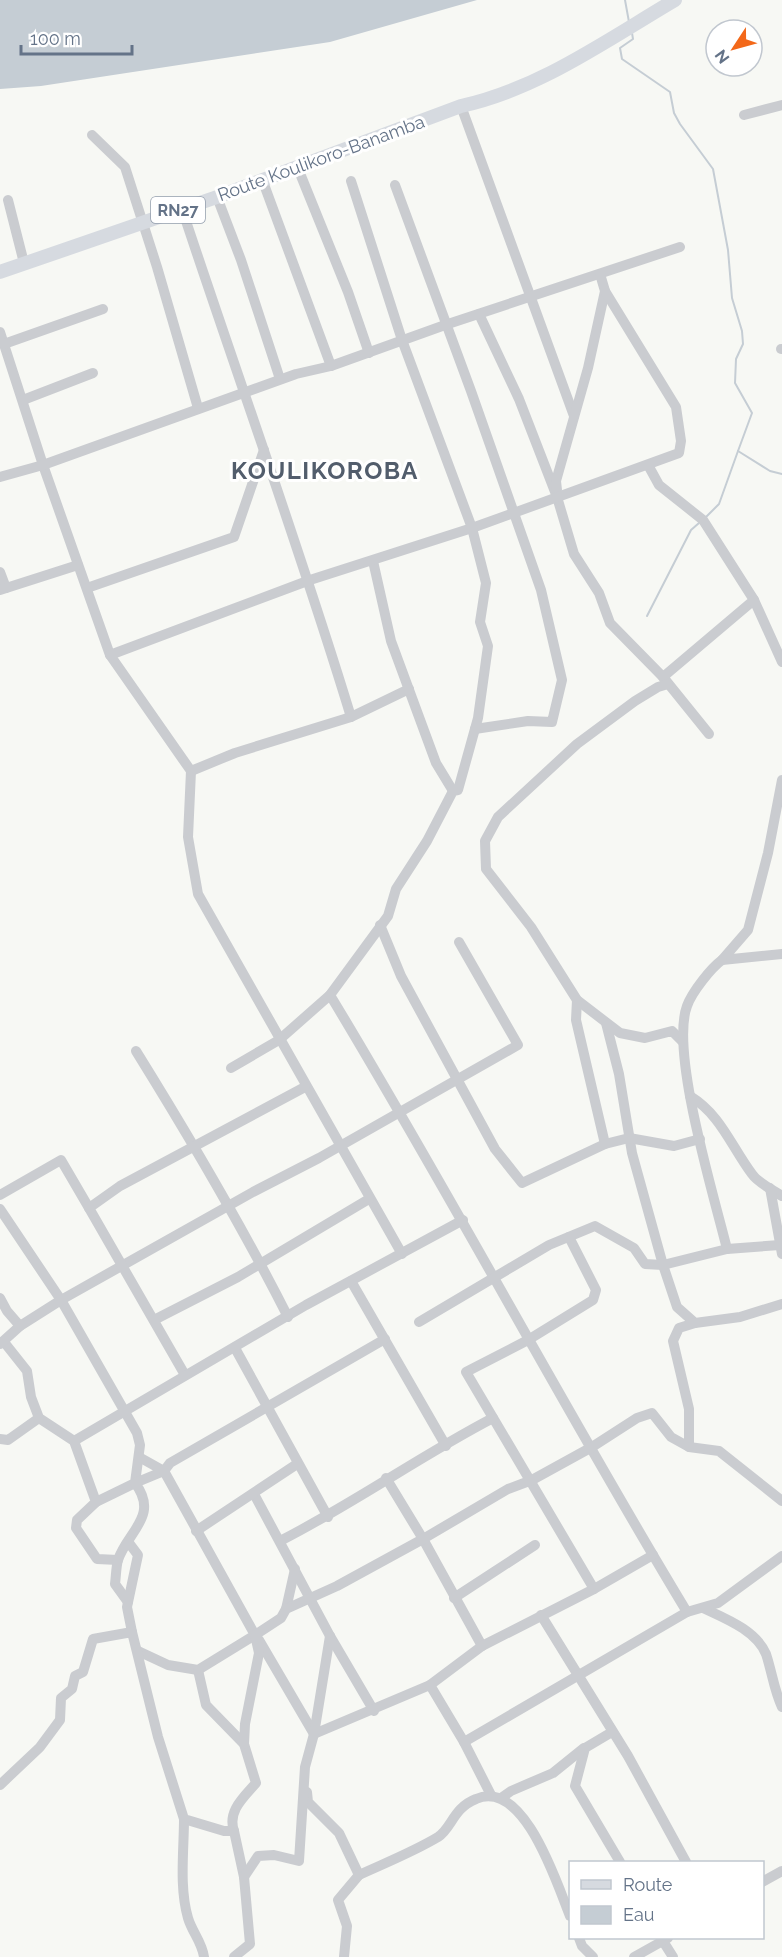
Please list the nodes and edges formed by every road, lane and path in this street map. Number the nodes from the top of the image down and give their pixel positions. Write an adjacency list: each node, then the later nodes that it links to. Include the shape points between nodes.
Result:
1 (675, 0): 3 (main road, Route Koulikoro-Banamba / RN27, via 532,81 489,100)
2 (782, 105): 4 (street)
3 (461, 106): 6 (main road, Route Koulikoro-Banamba / RN27); 19 (street)
4 (744, 115)
5 (92, 135): 13 (street, via 125,167)
6 (297, 166): 7 (main road, Route Koulikoro-Banamba / RN27); 25 (street)
7 (262, 179): 10 (main road, Route Koulikoro-Banamba / RN27); 26 (street)
8 (351, 181): 24 (street)
9 (394, 185): 22 (street)
10 (217, 196): 12 (main road, Route Koulikoro-Banamba / RN27); 28 (street)
11 (8, 200): 15 (street)
12 (182, 209): 13 (main road, Route Koulikoro-Banamba / RN27); 29 (street)
13 (143, 223): 15 (main road, Route Koulikoro-Banamba / RN27); 31 (street)
14 (680, 247): 17 (street)
15 (24, 263): 16 (main road, Route Koulikoro-Banamba / RN27)
16 (0, 272)
17 (600, 274): 18 (street); 19 (street)
18 (605, 291): 32 (street); 35 (street, via 676,407 679,453)
19 (530, 298): 21 (street); 32 (street)
20 (103, 309): 23 (street)
21 (479, 314): 22 (street); 37 (street, via 519,399)
22 (445, 325): 24 (street); 38 (street)
23 (2, 339): 30 (street)
24 (402, 340): 25 (street); 39 (street)
25 (369, 353): 26 (street)
26 (331, 366): 28 (street)
27 (93, 373): 30 (street)
28 (280, 379): 29 (street)
29 (243, 393): 31 (street); 33 (street)
30 (23, 399): 34 (street)
31 (198, 408): 34 (street)
32 (574, 416): 37 (street, via 556,481)
33 (264, 450): 43 (street); 44 (street, via 234,537)
34 (43, 465): 36 (street); 41 (street)
35 (648, 465): 37 (street); 46 (street, via 659,485 703,520)
36 (0, 477)
37 (557, 496): 38 (street); 49 (street, via 574,554 600,593 610,623)
38 (514, 513): 39 (street); 52 (street, via 541,590 562,680 552,722 528,721)
39 (472, 528): 40 (street); 52 (street, via 486,582 480,622 488,646)
40 (373, 561): 43 (street); 50 (street, via 392,641)
41 (78, 565): 44 (street); 45 (street)
42 (0, 572): 45 (street)
43 (310, 580): 47 (street); 51 (street)
44 (87, 588): 47 (street)
45 (3, 589)
46 (754, 600): 48 (street); 49 (street)
47 (110, 656): 54 (street)
48 (782, 662)
49 (666, 680): 53 (street); 62 (street, via 577,744 498,817 485,841 486,869 531,927)
50 (409, 689): 51 (street); 56 (street, via 436,763)
51 (351, 717): 54 (street)
52 (475, 729): 56 (street, via 458,790)
53 (709, 734)
54 (191, 771): 64 (street, via 188,837 198,894)
55 (782, 780): 60 (street, via 748,930)
56 (453, 791): 57 (street, via 396,889 388,916)
57 (380, 926): 61 (street); 68 (street, via 401,976)
58 (459, 942): 68 (street, via 518,1045)
59 (782, 954): 60 (street)
60 (722, 960): 65 (street, via 709,969 687,1006)
61 (330, 995): 64 (street); 71 (street)
62 (577, 1000): 63 (street); 74 (street, via 576,1020)
63 (606, 1023): 65 (street, via 620,1033 645,1038 672,1031); 72 (street)
64 (279, 1040): 67 (street); 69 (street)
65 (683, 1042): 70 (street)
66 (136, 1051): 76 (street)
67 (231, 1068)
68 (458, 1079): 71 (street); 74 (street, via 495,1149 522,1183)
69 (305, 1087): 75 (street); 76 (street)
70 (690, 1096): 73 (street); 77 (street, via 706,1106 753,1175)
71 (401, 1112): 75 (street); 84 (street)
72 (629, 1138): 73 (street, via 674,1146); 74 (street); 90 (street)
73 (700, 1139): 86 (street)
74 (604, 1144)
75 (339, 1146): 80 (street); 81 (street)
76 (196, 1147): 81 (street); 83 (street, via 120,1186)
77 (770, 1188): 79 (street); 87 (street)
78 (0, 1195): 83 (street, via 61,1160)
79 (782, 1196)
80 (369, 1199): 88 (street); 89 (street)
81 (230, 1208): 89 (street); 91 (street, via 189,1227)
82 (0, 1209): 95 (street)
83 (89, 1209): 91 (street)
84 (463, 1220): 88 (street); 92 (street)
85 (569, 1237): 90 (street, via 596,1226 634,1248 645,1264); 92 (street, via 549,1245); 103 (street, via 596,1290 593,1300)
86 (727, 1249): 87 (street); 90 (street)
87 (781, 1249)
88 (402, 1254): 93 (street)
89 (261, 1263): 97 (street); 98 (street)
90 (663, 1265): 100 (street, via 677,1307)
91 (123, 1267): 95 (street); 98 (street)
92 (495, 1280): 99 (street); 103 (street)
93 (351, 1281): 97 (street); 102 (street)
94 (0, 1298): 101 (street)
95 (62, 1300): 101 (street); 108 (street)
96 (782, 1304): 100 (street, via 740,1317)
97 (288, 1317): 105 (street)
98 (154, 1320): 106 (street)
99 (419, 1322)
100 (694, 1323): 115 (street, via 679,1328 673,1341 689,1409)
101 (20, 1326): 104 (street)
102 (385, 1339): 107 (street); 113 (street)
103 (528, 1340): 110 (street, via 466,1372); 114 (street)
104 (2, 1343): 109 (street, via 27,1371)
105 (235, 1348): 106 (street); 107 (street)
106 (185, 1375): 108 (street)
107 (269, 1407): 117 (street); 118 (street, via 185,1453)
108 (126, 1410): 112 (street); 116 (street, via 137,1433)
109 (39, 1418): 111 (street, via 8,1440); 112 (street)
110 (493, 1418): 113 (street); 120 (street)
111 (0, 1439)
112 (74, 1441): 124 (street)
113 (446, 1446): 119 (street)
114 (592, 1447): 115 (street, via 637,1418 652,1413 671,1437); 120 (street); 131 (street)
115 (689, 1447): 123 (street, via 719,1451)
116 (139, 1457): 118 (street); 121 (street)
117 (297, 1464): 122 (street); 125 (street)
118 (164, 1471): 121 (street); 126 (street)
119 (386, 1478): 125 (street); 127 (street)
120 (532, 1480): 127 (street, via 508,1489); 135 (street)
121 (135, 1483): 124 (street); 129 (street, via 142,1492 143,1519)
122 (254, 1494): 126 (street); 128 (street)
123 (782, 1501)
124 (96, 1502): 133 (street, via 77,1520 76,1528 97,1559)
125 (328, 1516): 128 (street)
126 (196, 1531): 144 (street)
127 (423, 1539): 136 (street); 137 (street)
128 (280, 1541): 134 (street)
129 (129, 1543): 133 (street); 138 (street, via 138,1555)
130 (535, 1545): 136 (street)
131 (652, 1555): 135 (street); 141 (street)
132 (782, 1556): 139 (street, via 718,1603)
133 (118, 1560): 138 (street, via 115,1584)
134 (295, 1569): 137 (street); 140 (street)
135 (594, 1589): 142 (street)
136 (454, 1598): 146 (street)
137 (312, 1599): 140 (street); 145 (street)
138 (128, 1602): 143 (street)
139 (703, 1608): 141 (street); 151 (street, via 746,1630 765,1652)
140 (286, 1609): 144 (street, via 280,1618)
141 (687, 1612): 149 (street)
142 (541, 1615): 146 (street); 149 (street)
143 (132, 1632): 147 (street); 159 (street, via 93,1639 83,1672 75,1676 72,1689 61,1698 60,1720 40,1747)
144 (255, 1635): 148 (street); 154 (street); 156 (street, via 260,1653)
145 (330, 1636): 152 (street); 154 (street)
146 (482, 1646): 150 (street)
147 (138, 1651): 148 (street, via 168,1665); 161 (street, via 158,1737)
148 (198, 1670): 156 (street, via 206,1705)
149 (578, 1676): 153 (street); 155 (street)
150 (430, 1685): 152 (street); 155 (street)
151 (782, 1707)
152 (374, 1711): 154 (street)
153 (612, 1732): 157 (street); 164 (street)
154 (314, 1734): 158 (street)
155 (464, 1742): 160 (street)
156 (244, 1744): 162 (street, via 256,1783 236,1806 231,1823)
157 (585, 1748): 160 (street, via 553,1773); 163 (street, via 574,1786)
158 (305, 1767): 166 (street, via 308,1802 339,1833); 167 (street, via 299,1861 258,1856)
159 (0, 1785)
160 (496, 1797): 166 (street, via 476,1798 462,1807 440,1836); 169 (street, via 520,1812 533,1832)
161 (184, 1819): 162 (street); 172 (street, via 188,1918)
162 (234, 1831): 167 (street)
163 (619, 1861)
164 (685, 1861)
165 (782, 1871): 168 (street)
166 (358, 1875): 174 (street, via 338,1900 347,1926)
167 (244, 1877): 173 (street, via 250,1944)
168 (764, 1881)
169 (569, 1914)
170 (580, 1939): 175 (street)
171 (664, 1939): 176 (street); 177 (street)
172 (204, 1957)
173 (234, 1957)
174 (344, 1957)
175 (593, 1957)
176 (634, 1957)
177 (673, 1957)

